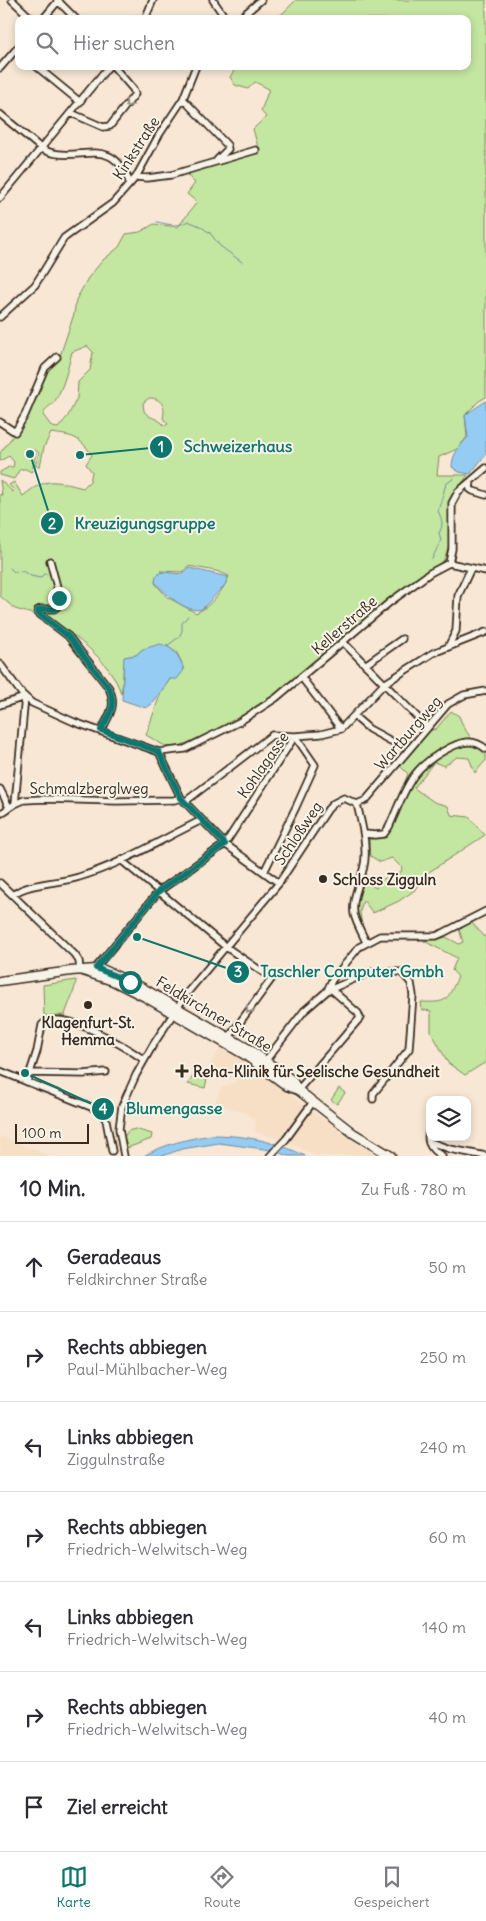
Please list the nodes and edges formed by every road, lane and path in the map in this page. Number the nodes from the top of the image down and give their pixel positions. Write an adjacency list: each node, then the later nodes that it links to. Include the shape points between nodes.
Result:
1 (12, 0): 6 (street)
2 (58, 0): 7 (street); 8 (street)
3 (153, 0): 9 (street)
4 (212, 0): 10 (street)
5 (261, 0): 11 (street)
6 (28, 15)
7 (46, 15)
8 (72, 15)
9 (147, 15)
10 (223, 15)
11 (244, 15)
12 (15, 52): 13 (street)
13 (0, 68)
14 (41, 70): 19 (street)
15 (108, 70): 19 (street)
16 (115, 70): 20 (street, one-way to 20, via 135,94 110,126 103,127)
17 (194, 70): 18 (street, Kinkstraße)
18 (183, 99): 24 (street, via 228,147); 25 (street, Kinkstraße)
19 (80, 102): 20 (street)
20 (71, 113): 22 (street)
21 (0, 114): 22 (street)
22 (42, 149): 26 (street, via 58,155 95,152 107,155 119,164); 27 (street)
23 (256, 150): 24 (street)
24 (217, 160): 25 (street, via 171,175)
25 (136, 178): 26 (street, Kinkstraße)
26 (130, 184): 28 (street, Kinkstraße, via 113,202 64,238 35,285)
27 (0, 198)
28 (0, 317)
29 (57, 357): 30 (street, via 45,368 15,432)
30 (0, 422)
31 (486, 468): 32 (street)
32 (470, 481): 33 (street, via 470,489); 35 (street, via 452,503)
33 (486, 495)
34 (50, 561): 52 (street, via 58,606 38,610 38,613 68,636 109,688 113,697 112,708)
35 (449, 564): 36 (street); 40 (street, Kellerstraße, via 422,578)
36 (471, 568): 37 (street); 41 (street, via 458,596 456,631)
37 (486, 572)
38 (486, 632): 41 (street)
39 (402, 639): 43 (street)
40 (343, 642): 43 (street); 44 (street, Kellerstraße)
41 (448, 647): 45 (street, via 429,655)
42 (0, 664): 47 (street)
43 (365, 665): 45 (street)
44 (302, 678): 51 (street); 56 (street, Kellerstraße, via 276,698 214,735 185,749)
45 (384, 684): 49 (street); 50 (street)
46 (486, 691): 50 (street, Wartburgweg, via 453,700)
47 (25, 697): 48 (street); 52 (street, via 74,722); 60 (street)
48 (0, 705)
49 (354, 716): 51 (street); 54 (street, via 368,729)
50 (427, 727): 59 (street, Wartburgweg, via 366,800)
51 (341, 729): 53 (street, Kohlagasse)
52 (101, 730): 56 (street)
53 (295, 736): 58 (street, via 272,735); 64 (street, Kohlagasse); 66 (street, via 314,765)
54 (391, 741)
55 (486, 749): 63 (street, via 466,741 425,762 413,776 384,834)
56 (159, 752): 58 (street)
57 (0, 789): 60 (street)
58 (184, 800): 60 (street, Schmalzberglweg, via 44,798); 62 (street)
59 (357, 804): 63 (street); 67 (street, Schloßweg, via 344,798 334,802)
60 (12, 805): 61 (street, Schmalzberglweg)
61 (0, 814)
62 (202, 820): 64 (street); 65 (street)
63 (365, 834): 72 (street, via 366,859 354,902 354,916)
64 (225, 844): 66 (street); 69 (street)
65 (121, 860): 69 (street); 70 (street, via 58,883 22,888)
66 (264, 872): 67 (street)
67 (280, 882): 73 (street, Schloßweg)
68 (0, 883): 70 (street)
69 (159, 891): 73 (street); 75 (street)
70 (13, 895): 74 (street, via 75,955)
71 (486, 911): 72 (street, via 436,936 380,936)
72 (366, 942): 77 (street, via 355,950 332,980)
73 (226, 947): 78 (street, Schloßweg); 79 (street, one-way to 79, via 273,977)
74 (80, 970): 75 (main road, Feldkirchner Straße); 76 (main road, Feldkirchner Straße)
75 (94, 971): 78 (main road, Feldkirchner Straße)
76 (0, 982)
77 (329, 990): 81 (street, via 304,1011); 86 (street, via 360,1018); 87 (street, via 370,972 400,972 411,984 409,1049 373,1094)
78 (175, 1011): 79 (main road, Feldkirchner Straße); 80 (street, Schloßweg)
79 (227, 1040): 81 (main road, Feldkirchner Straße)
80 (144, 1060): 84 (street, via 125,1046 91,1030 51,1021 42,1025); 92 (street, Schloßweg, via 120,1112)
81 (264, 1064): 86 (main road, Feldkirchner Straße, via 292,1080)
82 (0, 1072): 85 (street)
83 (106, 1072): 84 (street)
84 (30, 1073): 85 (street)
85 (27, 1082): 90 (street, via 100,1111 106,1120)
86 (298, 1090): 88 (main road, Feldkirchner Straße)
87 (373, 1099)
88 (313, 1102): 91 (street); 93 (main road, Feldkirchner Straße, via 352,1133)
89 (429, 1143): 94 (street, via 432,1150); 95 (street)
90 (112, 1151)
91 (271, 1155)
92 (124, 1156)
93 (391, 1156)
94 (442, 1156)
95 (486, 1156)

